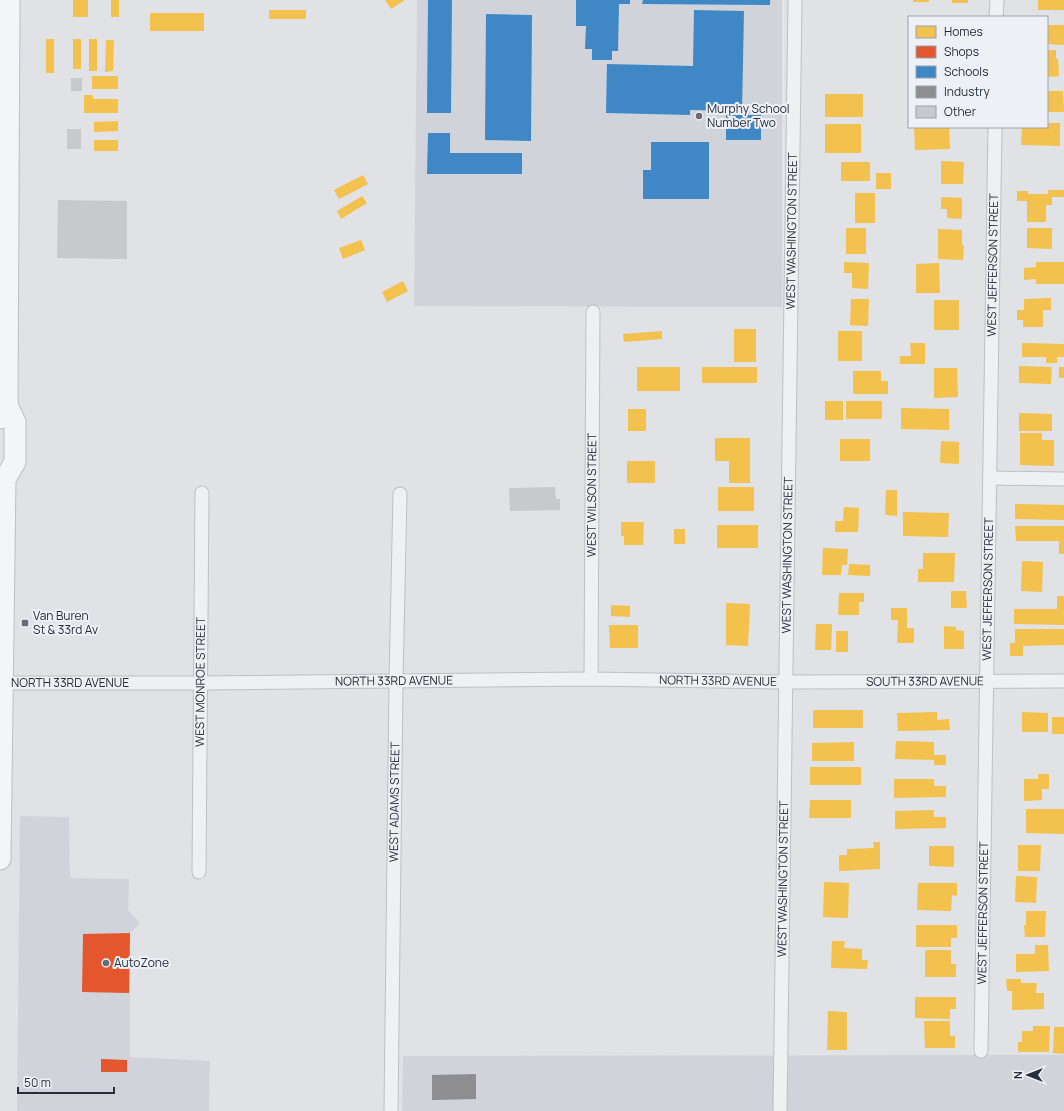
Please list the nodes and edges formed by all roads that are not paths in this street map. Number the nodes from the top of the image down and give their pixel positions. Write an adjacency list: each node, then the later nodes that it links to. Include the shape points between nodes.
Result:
1 (9, 0): 7 (main road)
2 (795, 0): 17 (street, WEST WASHINGTON STREET)
3 (997, 0): 4 (street)
4 (996, 16)
5 (995, 128): 10 (street, WEST JEFFERSON STREET)
6 (593, 312): 14 (street, WEST WILSON STREET)
7 (3, 315): 8 (main road)
8 (3, 412): 9 (main road, via 15,422 15,462)
9 (3, 474): 20 (main road)
10 (990, 478): 11 (street); 18 (street, WEST JEFFERSON STREET)
11 (1064, 479)
12 (202, 493): 19 (street, WEST MONROE STREET)
13 (400, 494): 15 (street, WEST ADAMS STREET)
14 (591, 679): 15 (street, NORTH 33RD AVENUE); 17 (street, NORTH 33RD AVENUE)
15 (396, 681): 19 (street, NORTH 33RD AVENUE); 24 (street, WEST ADAMS STREET)
16 (1064, 681): 18 (street, SOUTH 33RD AVENUE)
17 (786, 682): 18 (street, SOUTH 33RD AVENUE); 25 (street, WEST WASHINGTON STREET)
18 (987, 682): 23 (street, WEST JEFFERSON STREET)
19 (200, 683): 20 (street, NORTH 33RD AVENUE); 22 (street, WEST MONROE STREET)
20 (1, 695): 21 (main road)
21 (0, 859)
22 (200, 872)
23 (981, 1051)
24 (390, 1111)
25 (780, 1111)

